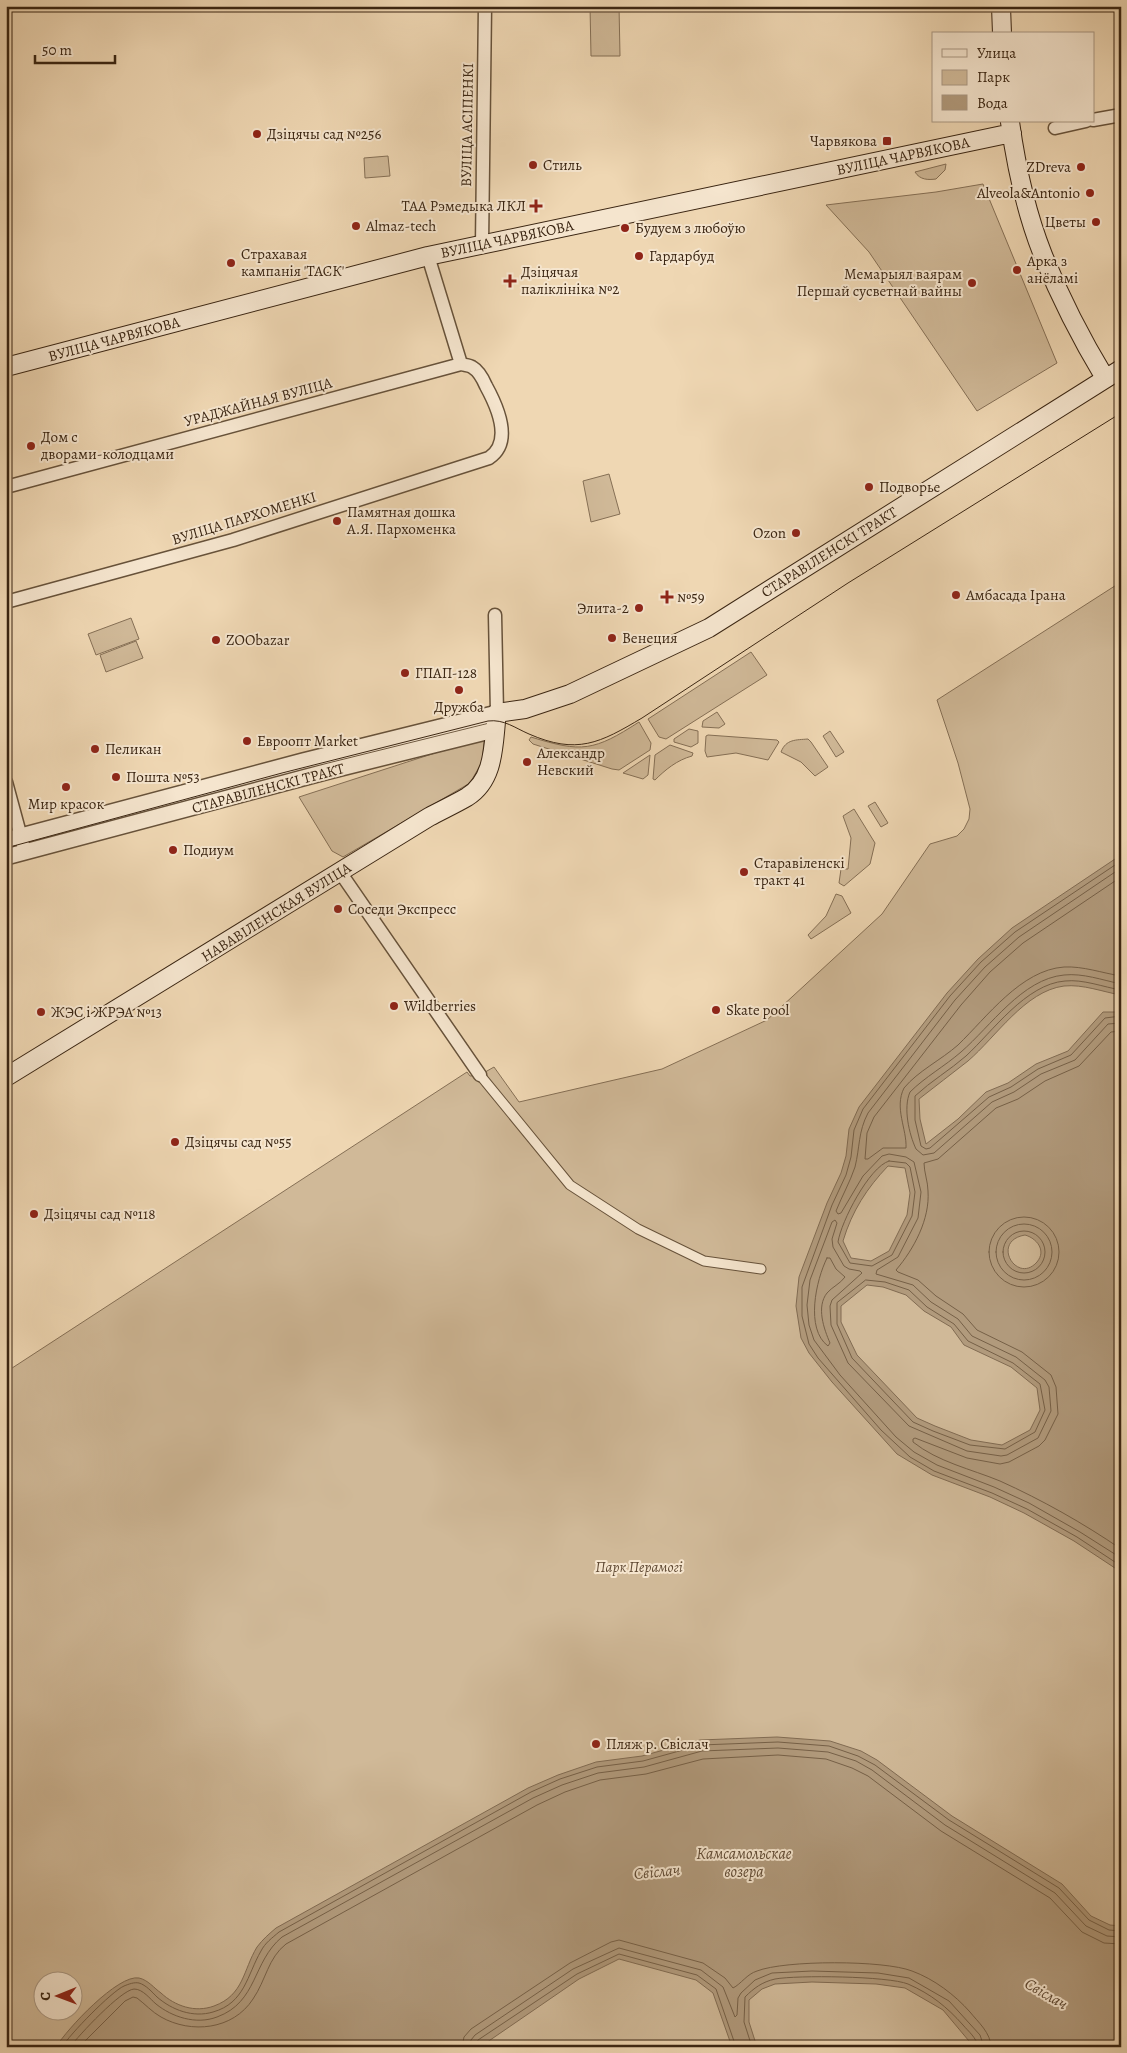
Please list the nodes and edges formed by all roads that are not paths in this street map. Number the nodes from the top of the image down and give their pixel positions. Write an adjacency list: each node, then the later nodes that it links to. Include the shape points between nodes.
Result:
1 (485, 6): 9 (street, ВУЛІЦА АСІПЕНКІ)
2 (1001, 6): 3 (main road)
3 (1002, 32)
4 (1121, 114): 5 (street)
5 (1094, 120)
6 (1082, 122): 8 (street)
7 (1011, 127): 9 (main road, ВУЛІЦА ЧАРВЯКОВА); 14 (main road, via 1026,200 1043,255)
8 (1055, 128)
9 (482, 244): 10 (main road, ВУЛІЦА ЧАРВЯКОВА)
10 (428, 256): 11 (street); 12 (main road, ВУЛІЦА ЧАРВЯКОВА)
11 (461, 364): 15 (street, УРАДЖАЙНАЯ ВУЛІЦА); 16 (street, ВУЛІЦА ПАРХОМЕНКІ, via 480,374 500,418 500,444 497,453 489,458 233,540)
12 (6, 367)
13 (1121, 369): 14 (main road, СТАРАВІЛЕНСКІ ТРАКТ)
14 (1105, 378): 18 (main road, СТАРАВІЛЕНСКІ ТРАКТ, via 709,628 570,694 525,710 508,724)
15 (6, 487)
16 (6, 602)
17 (495, 615): 18 (street)
18 (496, 721): 20 (street, СТАРАВІЛЕНСКІ ТРАКТ, via 303,761); 22 (street, СТАРАВІЛЕНСКІ ТРАКТ, via 329,771); 24 (main road, НАВАВІЛЕНСКАЯ ВУЛІЦА, via 491,766 478,789)
19 (6, 782): 20 (street)
20 (22, 836): 21 (street, СТАРАВІЛЕНСКІ ТРАКТ); 22 (street)
21 (6, 840)
22 (25, 852): 23 (street, СТАРАВІЛЕНСКІ ТРАКТ)
23 (6, 857)
24 (340, 872): 25 (street); 26 (main road, НАВАВІЛЕНСКАЯ ВУЛІЦА)
25 (480, 1075): 27 (street, via 570,1185 638,1229 704,1261)
26 (6, 1078)
27 (761, 1269)

